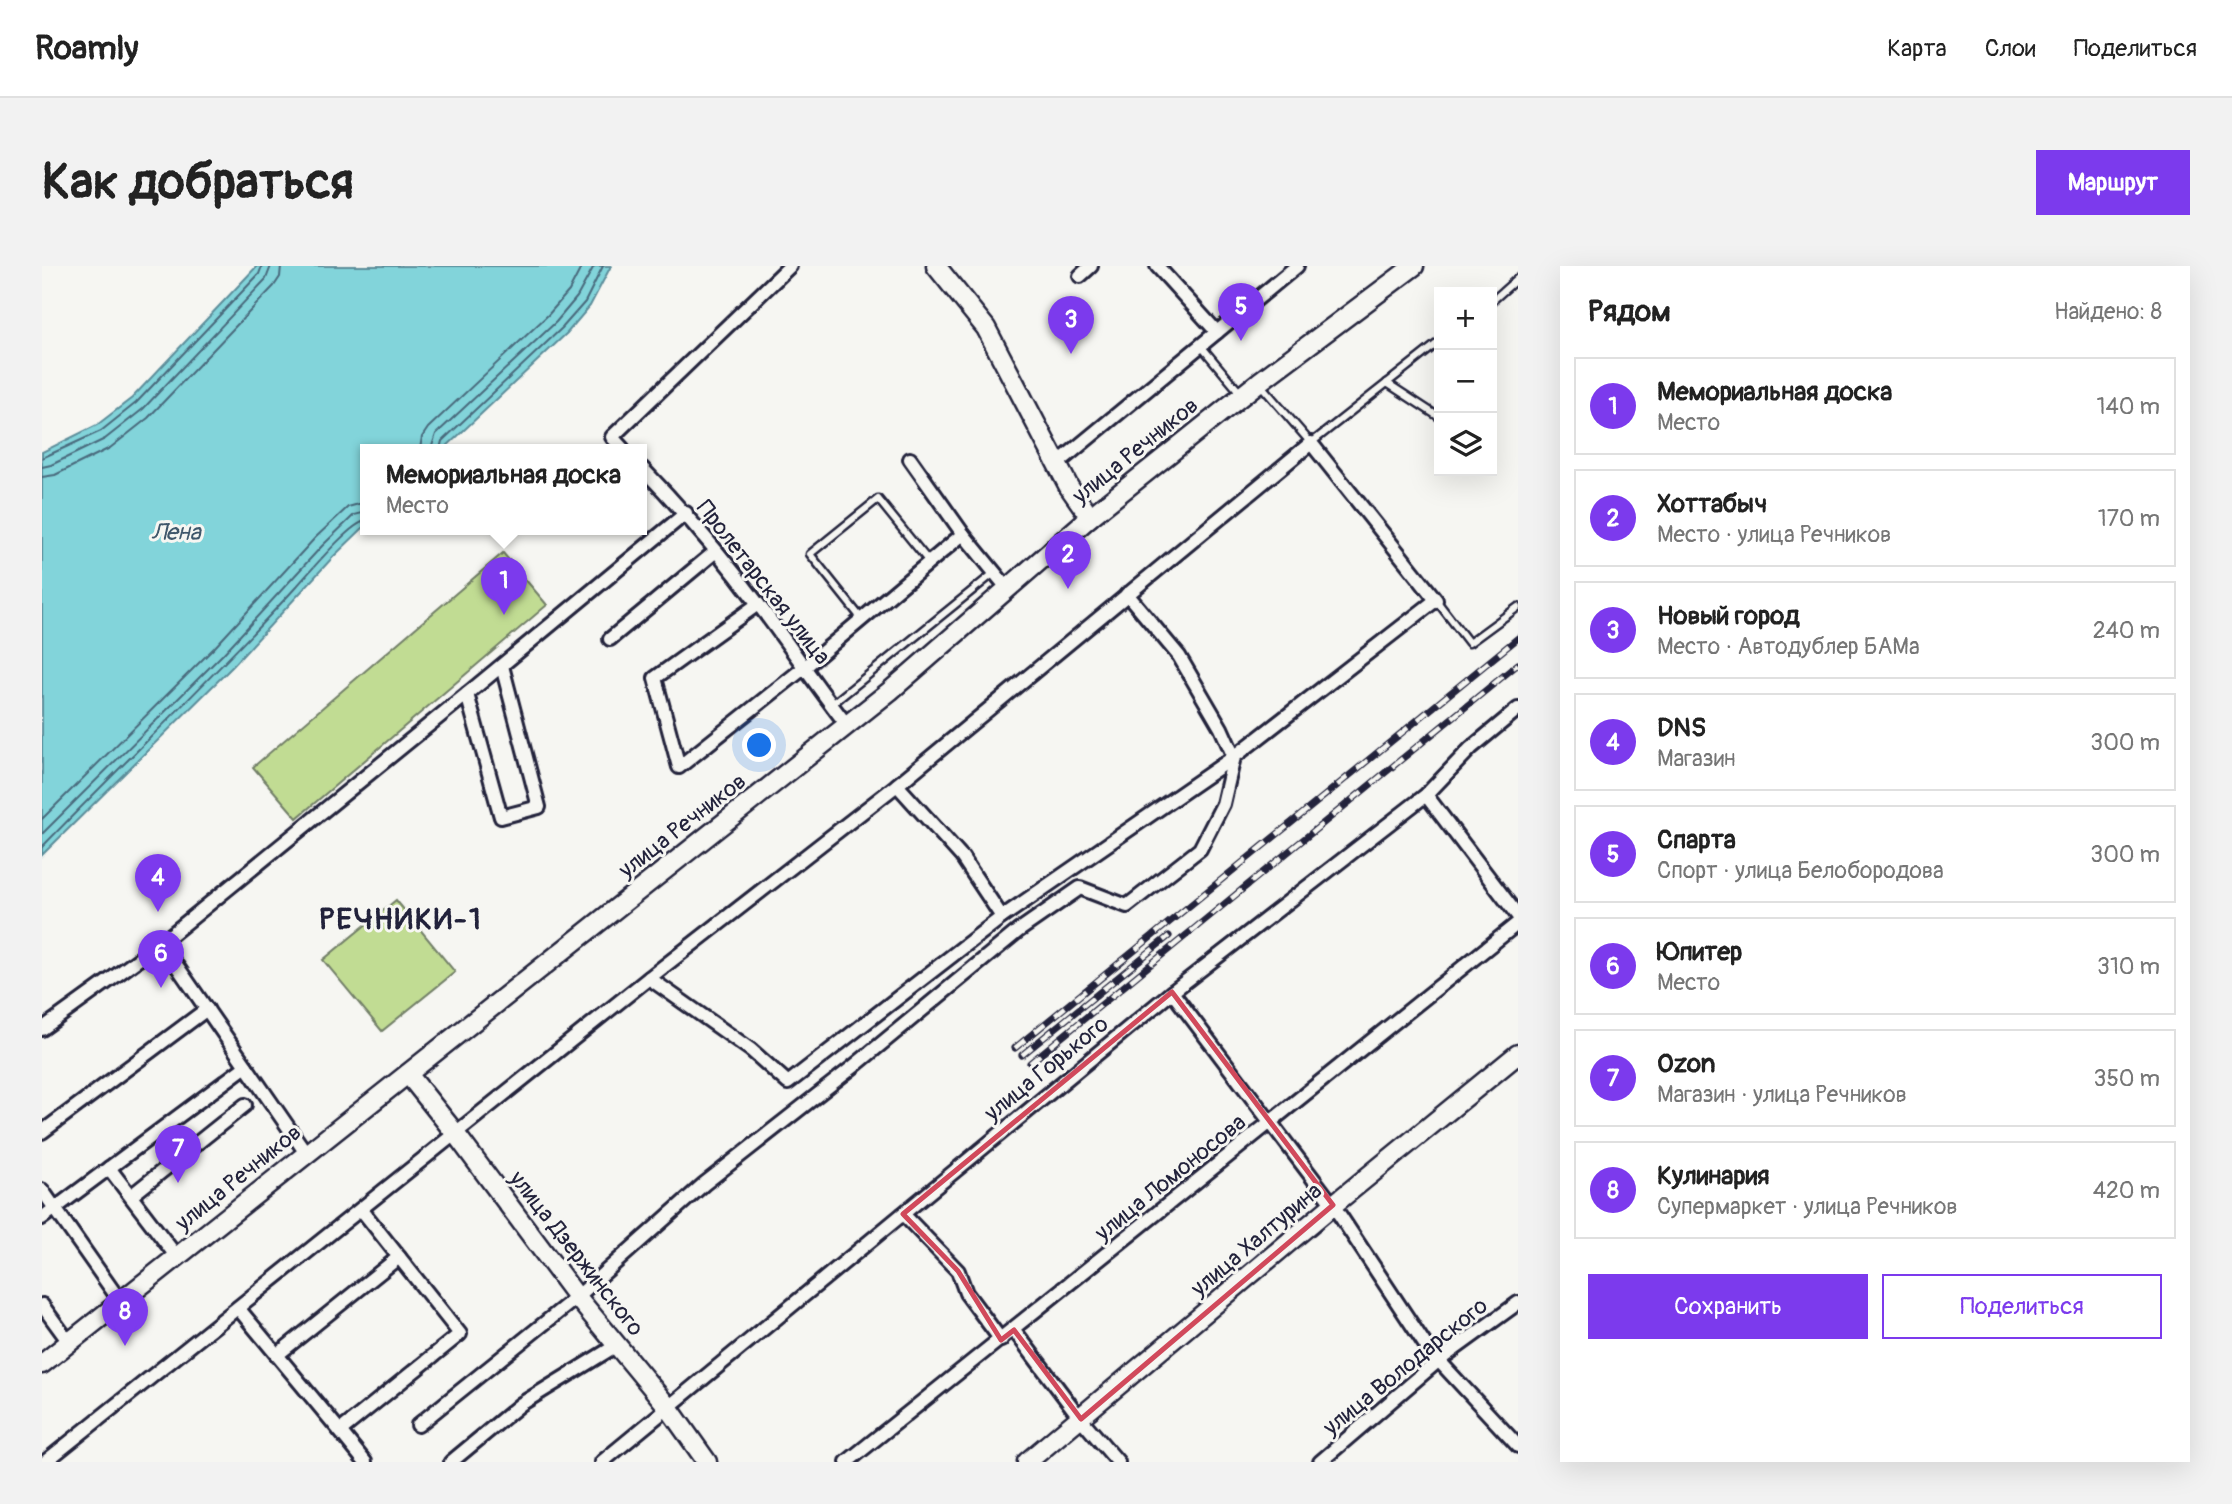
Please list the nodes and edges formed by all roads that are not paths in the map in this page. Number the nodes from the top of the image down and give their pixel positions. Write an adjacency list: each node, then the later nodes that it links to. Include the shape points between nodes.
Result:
1 (790, 266): 18 (street, via 612,438)
2 (936, 266): 20 (street, via 986,328)
3 (1091, 266): 7 (street)
4 (1157, 266): 10 (street)
5 (1413, 266): 13 (street, улица Речников)
6 (1294, 267): 10 (street)
7 (1080, 276)
8 (1518, 278): 9 (lane)
9 (1497, 297)
10 (1217, 332): 11 (street)
11 (1201, 345): 15 (lane); 20 (street)
12 (1434, 346): 14 (lane)
13 (1259, 382): 15 (street, улица Речников); 17 (lane)
14 (1387, 383): 16 (lane); 17 (lane)
15 (1242, 396): 23 (street, улица Речников)
16 (1434, 414)
17 (1311, 443): 29 (street); 30 (street)
18 (618, 444)
19 (910, 459): 24 (street)
20 (1056, 464): 23 (street)
21 (647, 473): 22 (street, Пролетарская улица)
22 (685, 513): 25 (street, Пролетарская улица); 35 (street)
23 (1090, 517): 28 (street, улица Речников)
24 (963, 534): 26 (street); 27 (street)
25 (716, 551): 31 (street, Пролетарская улица); 34 (street)
26 (930, 563): 33 (street); 33 (lane, via 878,499 810,554)
27 (995, 573): 28 (street); 38 (lane)
28 (1008, 589): 40 (street, улица Речников)
29 (1127, 594): 41 (street, via 1179,656); 42 (street)
30 (1436, 600): 32 (lane, via 1469,643); 41 (street)
31 (758, 604): 36 (street, Пролетарская улица); 36 (street, via 655,678 679,767)
32 (1518, 607)
33 (861, 618): 36 (street)
34 (610, 639)
35 (502, 666): 37 (street); 37 (street, via 540,807 501,817)
36 (805, 667): 38 (street, Пролетарская улица)
37 (467, 695): 47 (street)
38 (831, 705): 40 (street, Пролетарская улица)
39 (1518, 709): 43 (street, улица Горького, via 1471,748)
40 (848, 725): 54 (street, улица Речников)
41 (1234, 757): 45 (street); 70 (street, via 1223,804 1200,849 1126,906 1080,888 1018,931 704,1184)
42 (897, 785): 45 (street, via 962,857); 48 (street)
43 (1426, 795): 44 (street); 49 (street, улица Горького)
44 (1518, 916)
45 (1002, 917): 48 (street, via 788,1083 751,1050)
46 (1518, 923): 56 (street, улица Ломоносова)
47 (161, 943): 50 (street); 51 (street)
48 (649, 978): 58 (street)
49 (1172, 992): 56 (street); 66 (street, улица Горького)
50 (207, 1009): 53 (street); 57 (street)
51 (42, 1029)
52 (1518, 1054): 63 (street, улица Халтурина)
53 (246, 1066): 59 (street); 60 (street)
54 (408, 1074): 58 (street, улица Дзержинского); 59 (street, улица Речников)
55 (246, 1105): 62 (street)
56 (1271, 1122): 63 (street); 75 (street, улица Ломоносова)
57 (42, 1132)
58 (455, 1133): 65 (street); 70 (street, улица Дзержинского)
59 (306, 1153): 68 (street, улица Речников)
60 (109, 1168): 62 (street); 64 (street)
61 (42, 1190): 64 (street)
62 (131, 1196): 68 (street)
63 (1333, 1205): 80 (street); 83 (street, улица Халтурина)
64 (55, 1208): 67 (street); 71 (street)
65 (361, 1209): 69 (street); 74 (street)
66 (903, 1214): 76 (street, via 958,1271 966,1293); 82 (street, улица Горького)
67 (42, 1218)
68 (177, 1257): 71 (street, улица Речников)
69 (399, 1257): 79 (street); 85 (street, via 460,1334)
70 (577, 1297): 78 (street, улица Дзержинского); 84 (street)
71 (120, 1301): 77 (street, улица Речников)
72 (1518, 1303): 80 (street, улица Володарского)
73 (42, 1305): 77 (street)
74 (238, 1308): 79 (street); 87 (street)
75 (1014, 1330): 76 (street, улица Ломоносова); 83 (street)
76 (1001, 1340): 92 (street, улица Ломоносова)
77 (69, 1342): 81 (street, улица Речников)
78 (617, 1345): 82 (street, улица Дзержинского); 89 (street, via 522,1404)
79 (277, 1355): 85 (street)
80 (1438, 1361): 86 (street); 95 (street, улица Володарского)
81 (42, 1364)
82 (668, 1407): 90 (street, улица Горького); 91 (street, улица Дзержинского)
83 (1081, 1419): 93 (street, улица Халтурина); 94 (street)
84 (418, 1425)
85 (340, 1431): 88 (street)
86 (1518, 1446)
87 (45, 1462)
88 (365, 1462)
89 (451, 1462)
90 (602, 1462)
91 (707, 1462)
92 (847, 1462)
93 (1027, 1462)
94 (1118, 1462)
95 (1320, 1462)

